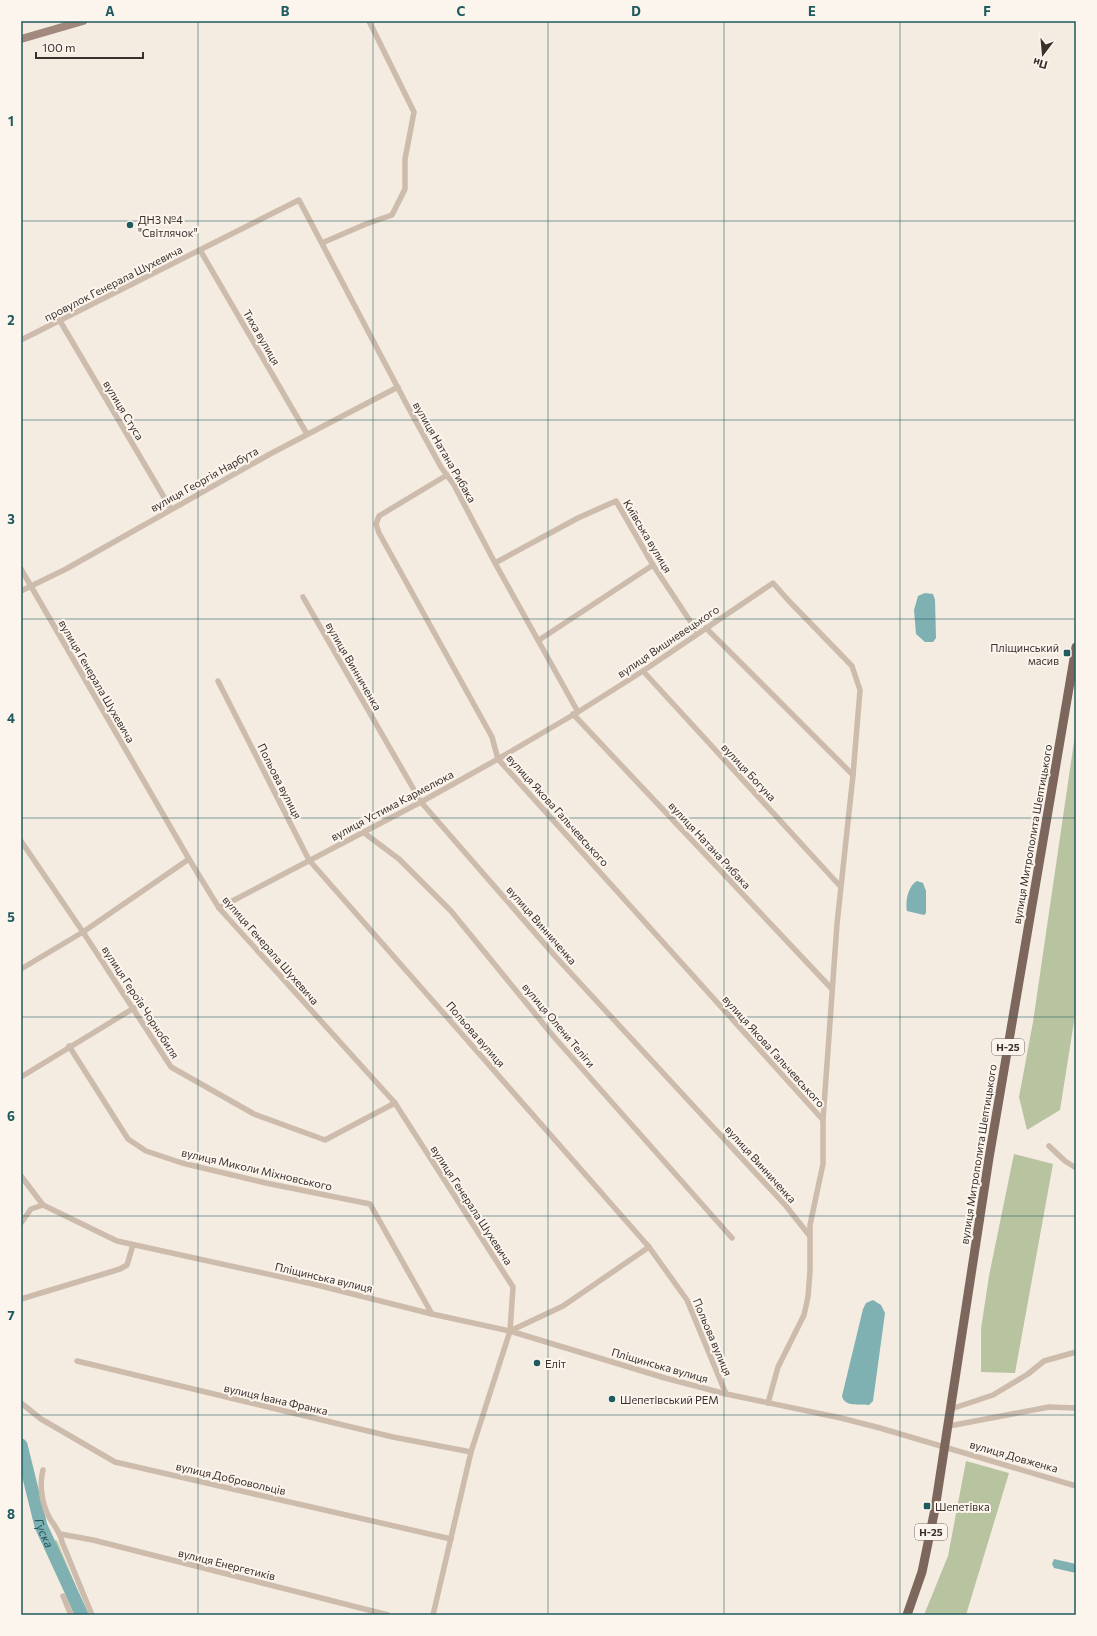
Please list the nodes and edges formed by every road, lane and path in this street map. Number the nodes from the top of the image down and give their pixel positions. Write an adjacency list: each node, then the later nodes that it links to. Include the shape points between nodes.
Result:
1 (82, 21): 3 (main road)
2 (369, 21): 5 (street, via 414,112 405,159 405,189 392,215)
3 (21, 39)
4 (299, 200): 5 (street, вулиця Натана Рибака); 6 (street, провулок Генерала Шухевича)
5 (322, 243): 9 (street, вулиця Натана Рибака)
6 (200, 250): 7 (street, провулок Генерала Шухевича); 10 (street, Тиха вулиця)
7 (60, 321): 8 (street, провулок Генерала Шухевича); 12 (street, вулиця Стуса)
8 (21, 340)
9 (398, 387): 10 (street, вулиця Георгія Нарбута); 11 (street, вулиця Натана Рибака)
10 (307, 434): 12 (street, вулиця Георгія Нарбута)
11 (447, 475): 13 (street, вулиця Натана Рибака); 27 (street, вулиця Якова Гальчевського, via 379,516 377,528 492,738)
12 (171, 509): 16 (street, вулиця Георгія Нарбута)
13 (495, 564): 14 (street, Київська вулиця, via 578,518 616,501); 21 (street, вулиця Натана Рибака)
14 (653, 565): 20 (street, Київська вулиця); 21 (street)
15 (21, 569): 16 (street, вулиця Генерала Шухевича)
16 (31, 586): 17 (street, вулиця Георгія Нарбута); 32 (street, вулиця Генерала Шухевича)
17 (21, 590)
18 (303, 597): 29 (street, вулиця Винниченка)
19 (706, 628): 20 (street, вулиця Вишневецького); 28 (street); 28 (street, вулиця Вишневецького, via 773,583 852,666 860,690)
20 (698, 633): 23 (street, вулиця Вишневецького)
21 (539, 640): 25 (street, вулиця Натана Рибака)
22 (1076, 647): 62 (main road, вулиця Митрополита Шептицького / Н-25, via 989,1158)
23 (643, 671): 25 (street, вулиця Вишневецького); 34 (street, вулиця Богуна)
24 (218, 681): 33 (street, Польова вулиця)
25 (578, 712): 26 (street, вулиця Вишневецького)
26 (572, 714): 27 (street, вулиця Устима Кармелюка); 38 (street, вулиця Натана Рибака)
27 (498, 759): 29 (street, вулиця Устима Кармелюка); 43 (street, вулиця Якова Гальчевського)
28 (853, 776): 34 (street)
29 (421, 802): 30 (street, вулиця Устима Кармелюка); 49 (street, вулиця Винниченка, via 555,956 786,1206)
30 (363, 832): 33 (street, вулиця Устима Кармелюка); 50 (street, вулиця Олени Теліги, via 399,859 451,911 554,1037)
31 (21, 841): 36 (street, вулиця Героїв Чорнобиля)
32 (189, 859): 35 (street, вулиця Генерала Шухевича); 36 (street)
33 (309, 860): 35 (street, вулиця Устима Кармелюка); 52 (street, Польова вулиця)
34 (840, 886): 38 (street)
35 (219, 908): 42 (street, вулиця Генерала Шухевича)
36 (83, 932): 37 (street); 39 (street, вулиця Героїв Чорнобиля)
37 (21, 969)
38 (832, 989): 43 (street)
39 (134, 1008): 40 (street); 42 (street, вулиця Героїв Чорнобиля, via 171,1067 254,1114 325,1140)
40 (70, 1046): 41 (street); 54 (street, вулиця Миколи Міхновського, via 128,1139 146,1151 182,1163 266,1183 370,1204)
41 (21, 1077)
42 (395, 1103): 55 (street, вулиця Генерала Шухевича, via 513,1287)
43 (823, 1120): 49 (street, via 823,1164)
44 (1049, 1146): 45 (street)
45 (1076, 1168)
46 (21, 1176): 47 (street, Пліщинська вулиця)
47 (43, 1205): 48 (street, via 31,1209); 51 (street, Пліщинська вулиця, via 117,1242)
48 (21, 1223)
49 (809, 1235): 60 (street, via 810,1270 806,1306 800,1324 782,1357)
50 (732, 1238)
51 (133, 1245): 53 (street, via 127,1265 120,1269); 54 (street, Пліщинська вулиця, via 314,1284)
52 (650, 1247): 55 (street, via 563,1306); 58 (street, Польова вулиця, via 687,1300)
53 (21, 1299)
54 (432, 1314): 55 (street, Пліщинська вулиця)
55 (510, 1331): 58 (street, Пліщинська вулиця); 65 (street)
56 (1076, 1352): 62 (street, via 1044,1361 1028,1374 993,1394)
57 (77, 1361): 65 (street, вулиця Івана Франка, via 392,1436)
58 (726, 1394): 60 (street, Пліщинська вулиця)
59 (21, 1402): 69 (street, вулиця Добровольців, via 41,1419 115,1462)
60 (768, 1403): 64 (street, Пліщинська вулиця, via 841,1418)
61 (1076, 1408): 63 (street, via 1049,1408)
62 (951, 1409): 63 (main road, вулиця Митрополита Шептицького / Н-25)
63 (949, 1426): 64 (main road, вулиця Митрополита Шептицького / Н-25)
64 (945, 1447): 67 (street, вулиця Довженка); 75 (main road, вулиця Митрополита Шептицького / Н-25, via 936,1509 922,1572)
65 (471, 1452): 69 (street)
66 (43, 1470): 68 (street, via 42,1501)
67 (1076, 1486)
68 (60, 1534): 72 (street); 73 (street, вулиця Енергетиків, via 93,1540)
69 (451, 1539): 74 (street)
70 (63, 1596): 71 (street)
71 (70, 1615)
72 (92, 1615)
73 (388, 1615)
74 (432, 1615)
75 (907, 1615)

